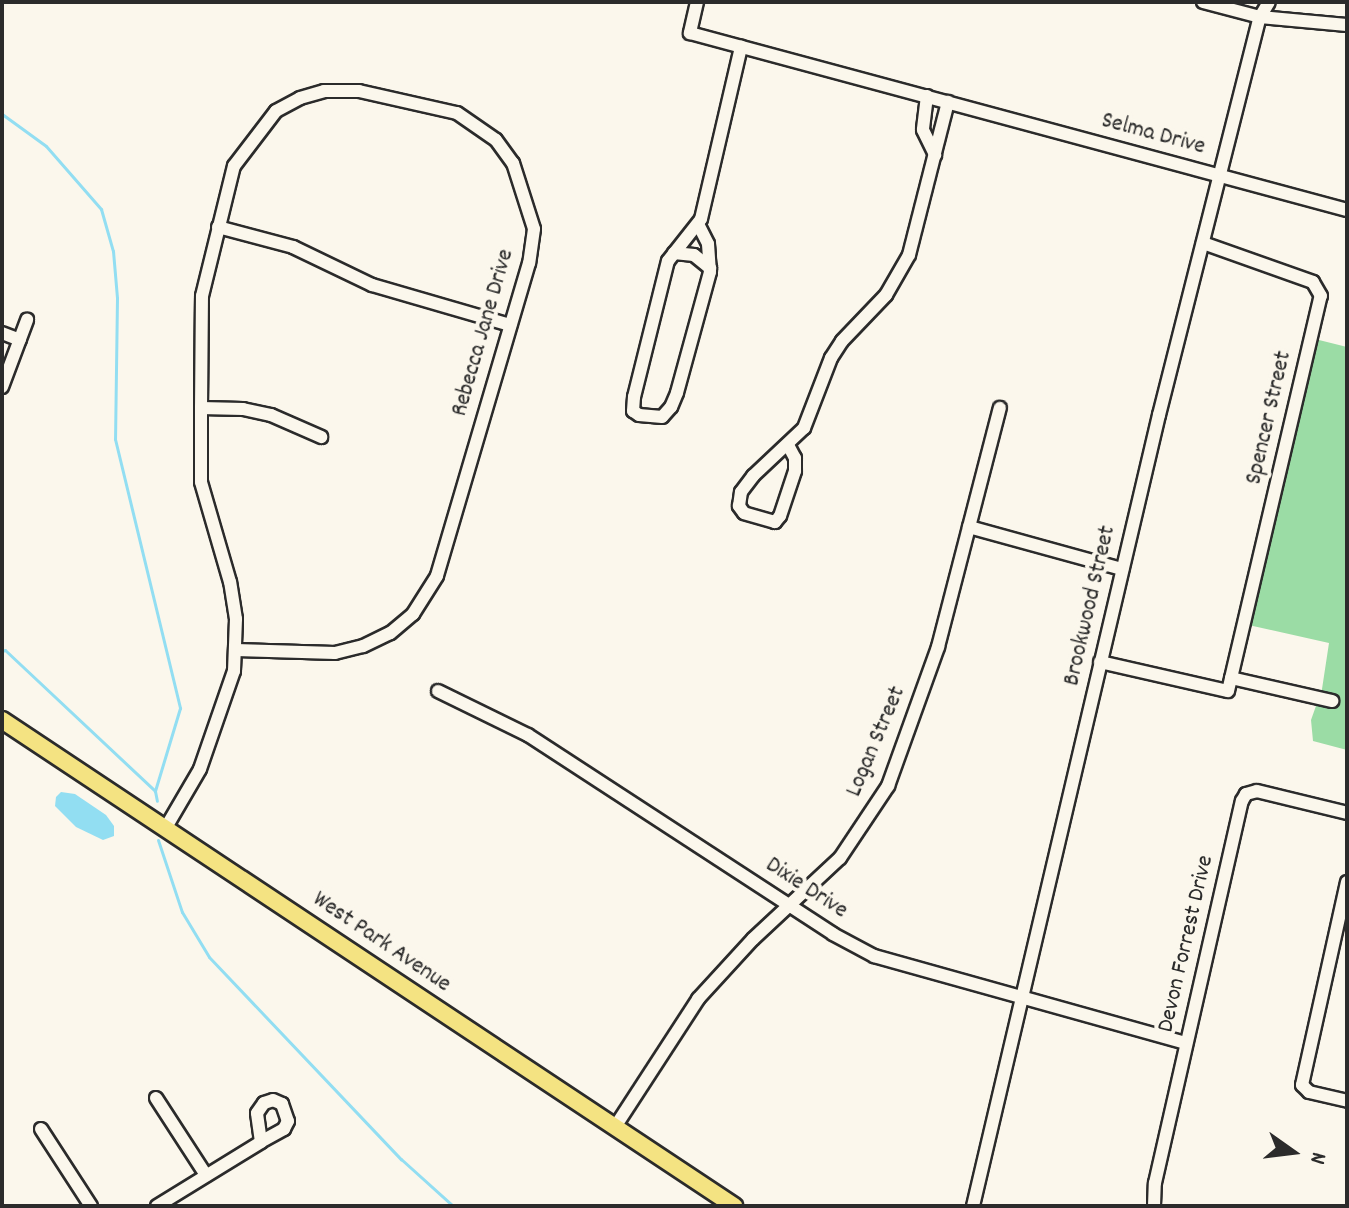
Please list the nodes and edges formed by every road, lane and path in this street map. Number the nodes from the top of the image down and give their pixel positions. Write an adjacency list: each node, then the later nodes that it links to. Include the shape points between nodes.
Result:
1 (697, 2): 6 (street, Selma Drive, via 690,33)
2 (1203, 2): 4 (street)
3 (1269, 2): 4 (street, Brookwood Street)
4 (1260, 17): 5 (street); 10 (street, Brookwood Street)
5 (1347, 25)
6 (741, 47): 7 (street, Selma Drive); 12 (street)
7 (927, 96): 8 (street, Selma Drive); 9 (street, via 923,130)
8 (948, 102): 9 (street); 10 (street, Selma Drive)
9 (935, 155): 25 (street, via 915,237 899,276 842,341 804,428)
10 (1221, 176): 11 (street, Selma Drive); 14 (street, Brookwood Street)
11 (1347, 210)
12 (698, 224): 15 (street); 16 (street, via 708,244)
13 (218, 227): 18 (street, via 293,247 372,285); 18 (street, Rebecca Jane Drive, via 234,166 276,111 300,98 324,91 359,91 457,113 496,140 526,194 534,229); 22 (street, Rebecca Jane Drive, via 202,296)
14 (1203, 243): 27 (street, Brookwood Street); 30 (street, Spencer Street, via 1313,282 1321,296)
15 (674, 253): 16 (street, via 694,255); 16 (street, via 634,397 633,411 639,415 657,418 671,407)
16 (710, 268)
17 (27, 320): 20 (street)
18 (510, 325): 28 (street, Rebecca Jane Drive, via 437,576 413,614 390,633 335,653)
19 (2, 333): 20 (street)
20 (20, 340): 21 (street)
21 (2, 387)
22 (201, 408): 24 (street, via 271,415); 28 (street, Rebecca Jane Drive, via 201,482 230,582)
23 (1000, 408): 26 (street, Logan Street)
24 (321, 437)
25 (788, 445): 25 (street, via 741,492 744,513 775,522 780,516 795,471)
26 (969, 527): 27 (street); 37 (street, Logan Street, via 938,647 888,786 840,858)
27 (1122, 569): 29 (street, Brookwood Street)
28 (236, 650): 35 (street, Rebecca Jane Drive, via 234,671 200,769)
29 (1100, 662): 30 (street, via 1228,691); 38 (street, Brookwood Street)
30 (1231, 678): 32 (street)
31 (438, 691): 37 (street, Dixie Drive, via 551,749)
32 (1332, 701)
33 (2, 720): 35 (main road, West Park Avenue)
34 (1347, 813): 39 (street, Devon Forrest Drive, via 1257,791 1246,794)
35 (165, 829): 42 (main road, West Park Avenue)
36 (1347, 882): 41 (street, via 1302,1085 1309,1092)
37 (790, 905): 38 (street, Dixie Drive, via 874,956); 42 (street, Logan Street, via 698,999)
38 (1022, 999): 39 (street, Dixie Drive); 49 (street, Brookwood Street)
39 (1186, 1043): 50 (street, Devon Forrest Drive)
40 (156, 1098): 45 (street)
41 (1347, 1101)
42 (615, 1127): 48 (main road, West Park Avenue)
43 (41, 1129): 46 (street)
44 (261, 1142): 45 (street)
45 (206, 1175): 47 (street)
46 (91, 1206)
47 (157, 1206)
48 (734, 1206)
49 (973, 1206)
50 (1154, 1206)

